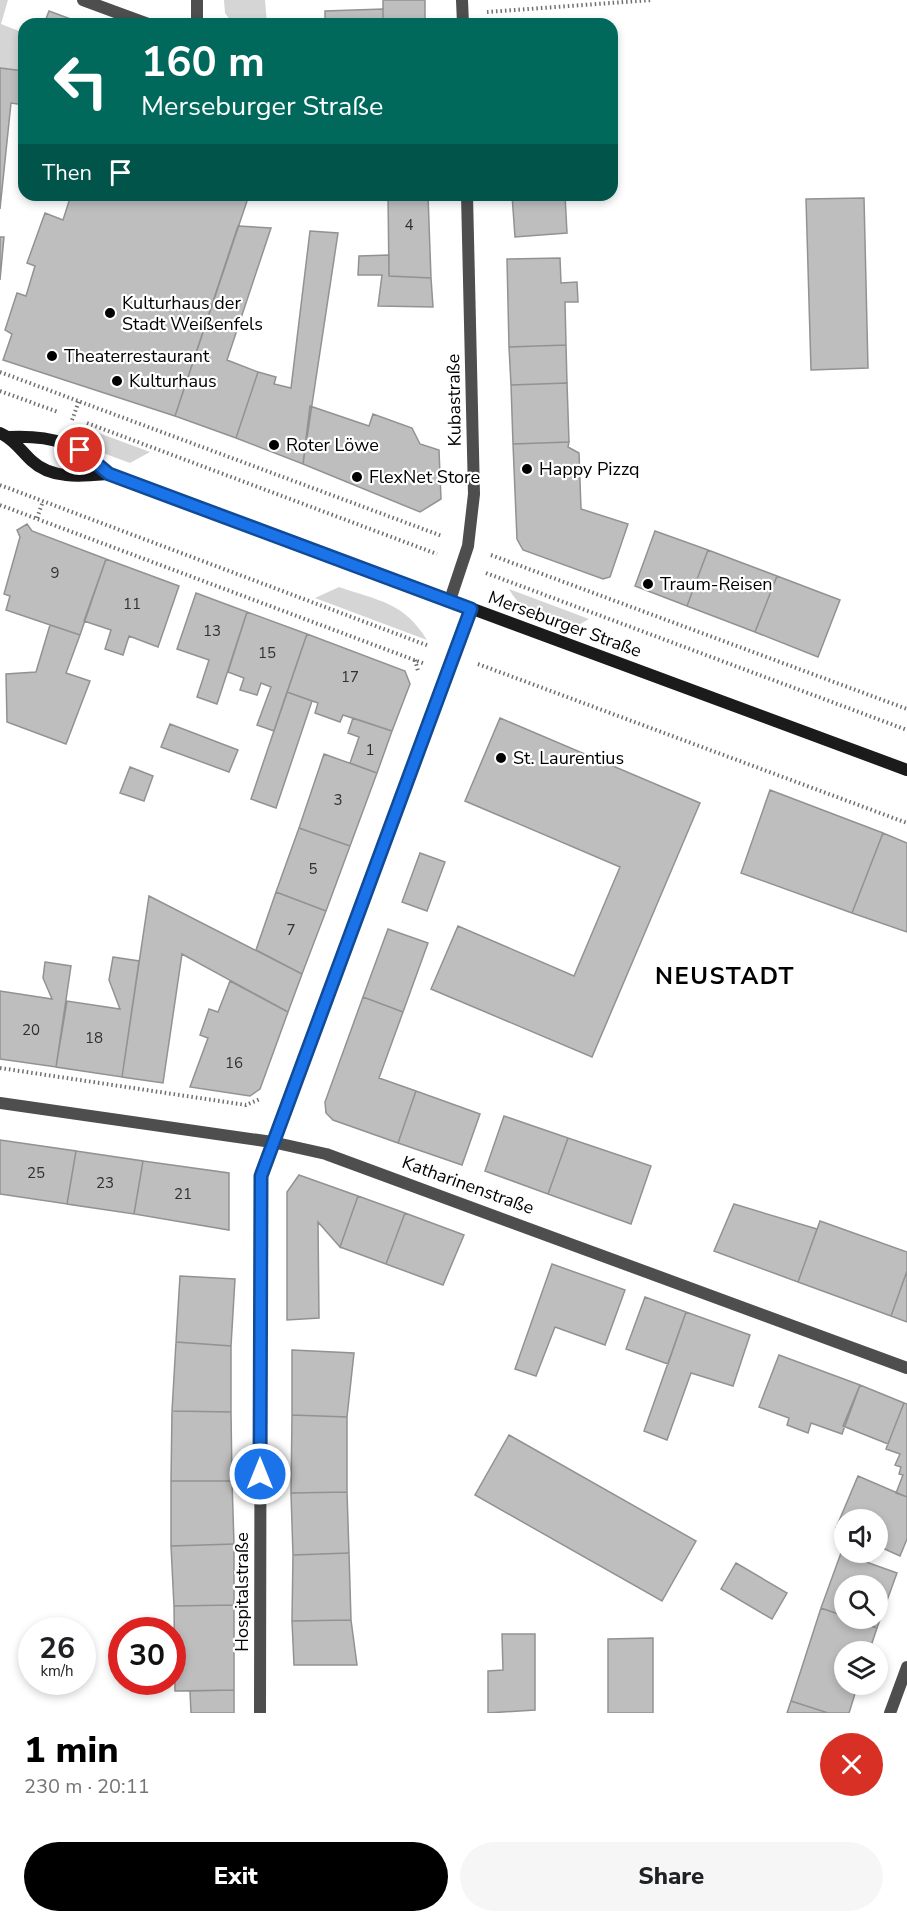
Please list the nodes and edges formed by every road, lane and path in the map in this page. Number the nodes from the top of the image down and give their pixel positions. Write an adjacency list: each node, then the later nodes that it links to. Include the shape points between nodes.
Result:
1 (83, 0): 5 (street)
2 (197, 0): 7 (street)
3 (462, 0): 8 (street)
4 (652, 0): 9 (path)
5 (115, 6): 6 (street)
6 (137, 18)
7 (197, 18)
8 (462, 18)
9 (472, 18)
10 (467, 201): 15 (street, Kubastraße, via 474,494)
11 (0, 372): 15 (path)
12 (5, 435): 13 (main road, Merseburger Straße, via 40,436 62,443 80,450); 13 (main road, Merseburger Straße, via 34,464 52,471 72,477)
13 (109, 474): 16 (main road, Merseburger Straße)
14 (0, 505): 18 (path)
15 (468, 546): 16 (street, Kubastraße); 21 (path)
16 (450, 600): 17 (main road, Merseburger Straße)
17 (471, 609): 19 (street, Hospitalstraße); 22 (main road, Merseburger Straße)
18 (415, 660): 19 (path); 20 (path)
19 (448, 673): 26 (street, Hospitalstraße)
20 (419, 677)
21 (907, 709)
22 (907, 770)
23 (0, 1068): 24 (path, via 246,1106)
24 (264, 1094)
25 (0, 1103): 26 (street, Katharinenstraße)
26 (272, 1142): 27 (street, Katharinenstraße, via 378,1171); 29 (street, Hospitalstraße, via 260,1188)
27 (907, 1368)
28 (907, 1667): 30 (street)
29 (260, 1713)
30 (890, 1713)

